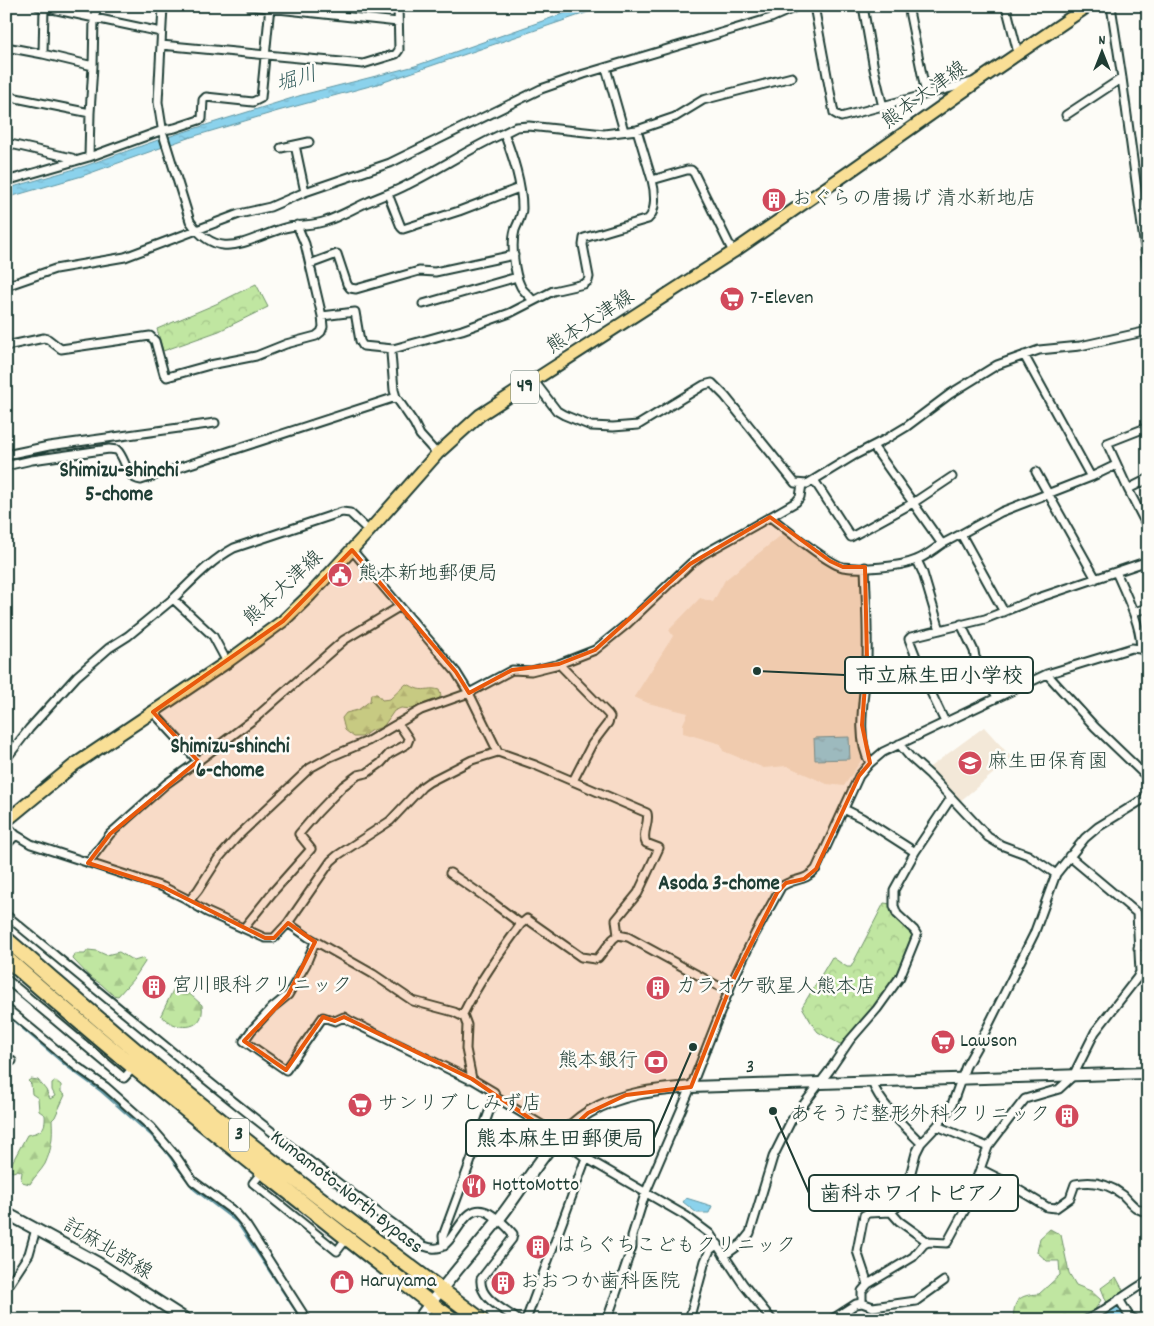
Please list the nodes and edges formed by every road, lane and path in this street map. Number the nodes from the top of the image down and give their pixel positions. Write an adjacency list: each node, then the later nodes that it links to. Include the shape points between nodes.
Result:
1 (97, 6): 15 (street)
2 (163, 6): 17 (street)
3 (250, 6): 13 (street)
4 (398, 6): 16 (street)
5 (798, 6): 14 (street)
6 (814, 6): 30 (street, via 834,113 841,117)
7 (863, 6): 30 (street)
8 (908, 6): 28 (street)
9 (1006, 6): 20 (street)
10 (1088, 6): 20 (main road, 熊本大津線 / 49)
11 (1111, 6): 26 (street)
12 (41, 7): 15 (street); 21 (street)
13 (270, 7): 16 (street); 22 (street)
14 (785, 9): 24 (street, via 771,18)
15 (94, 19): 17 (street); 23 (street)
16 (398, 22): 22 (street, via 399,50 396,54 363,64)
17 (161, 32): 18 (street)
18 (161, 45): 22 (street); 35 (street, via 158,102)
19 (6, 47): 21 (street)
20 (1018, 53): 27 (main road, 熊本大津線 / 49)
21 (43, 54): 23 (street)
22 (266, 55): 35 (street, via 261,98 253,102 206,98 203,100 202,119)
23 (93, 66): 31 (street)
24 (606, 68): 34 (street); 46 (street, via 541,89 390,163)
25 (792, 77): 33 (street, via 703,100 674,117)
26 (1122, 78): 32 (street); 53 (street)
27 (978, 80): 28 (street); 50 (main road, 熊本大津線 / 49)
28 (926, 94): 30 (street)
29 (6, 96): 31 (street)
30 (883, 107)
31 (90, 113): 41 (street)
32 (1066, 115)
33 (637, 130): 34 (street); 43 (street)
34 (624, 131): 36 (street, via 604,134 529,126 516,127)
35 (163, 132): 41 (street); 49 (street, via 190,221)
36 (504, 133): 45 (street, via 514,158); 47 (street)
37 (310, 142): 39 (street)
38 (6, 143): 42 (street)
39 (295, 145): 40 (street); 46 (street)
40 (281, 148)
41 (89, 157): 42 (street)
42 (75, 161): 44 (street)
43 (652, 180): 50 (street, via 691,170); 56 (street, via 651,217 584,238 587,282 553,291)
44 (6, 181)
45 (520, 188): 47 (street, via 403,229); 51 (street, via 522,208 515,230)
46 (305, 192): 49 (street)
47 (388, 194): 48 (street, via 324,222)
48 (297, 225): 49 (street, via 238,245 217,244); 52 (street)
49 (197, 231): 55 (street, via 125,257 55,269)
50 (733, 252): 63 (main road, 熊本大津線 / 49)
51 (514, 255): 52 (street, via 435,272 419,271 356,289 347,284 337,254); 54 (street)
52 (310, 264): 58 (street)
53 (1148, 271)
54 (517, 277): 56 (street, via 522,289); 57 (street)
55 (6, 286)
56 (534, 301): 61 (street, via 462,330)
57 (423, 304)
58 (322, 316): 60 (street, via 321,332 316,336 256,356 168,377 164,374 155,341 150,336 61,349 44,338); 61 (street, via 355,312 363,346)
59 (1148, 331): 62 (street, via 1100,343 1048,348)
60 (6, 346)
61 (392, 349): 64 (street)
62 (1024, 355): 67 (street, via 973,380); 73 (street)
63 (534, 382): 68 (main road, 熊本大津線 / 49, via 480,415); 77 (street, via 564,415 591,426 613,427 638,424 712,383 795,483)
64 (396, 397): 68 (street, via 420,435); 71 (street, via 141,480 134,480 121,454 109,449)
65 (215, 423): 69 (street)
66 (1148, 427): 70 (street, via 1107,443)
67 (873, 446): 76 (street); 80 (street)
68 (437, 454): 83 (main road, 熊本大津線 / 49)
69 (6, 455)
70 (1116, 464): 73 (street); 78 (street)
71 (6, 466)
72 (1036, 472): 79 (street)
73 (1091, 477): 79 (street)
74 (952, 478): 80 (street)
75 (1148, 479): 78 (street)
76 (814, 480): 77 (street); 80 (street, via 851,537)
77 (802, 484): 81 (street, via 796,502)
78 (1128, 489): 82 (street)
79 (1049, 494): 84 (street, via 1002,512); 91 (street)
80 (913, 503): 85 (street)
81 (770, 517): 89 (street, via 830,561 843,566); 102 (street, via 690,564 595,650)
82 (1148, 528)
83 (369, 531): 86 (main road, 熊本大津線 / 49); 92 (street, via 350,513 342,512 234,548 208,565)
84 (961, 534): 85 (street); 95 (street)
85 (942, 544): 87 (street)
86 (352, 550): 93 (street); 101 (main road, 熊本大津線 / 49, via 283,620)
87 (917, 560): 89 (street, via 893,566); 98 (street)
88 (1148, 561): 90 (street)
89 (865, 567): 113 (street, via 867,660 862,725 866,756)
90 (1116, 572): 91 (street); 96 (street)
91 (1096, 579): 95 (street)
92 (173, 599): 101 (street, via 213,636); 111 (street, via 77,676)
93 (399, 606): 104 (street, via 456,672); 112 (street, via 344,640 254,718)
94 (1148, 608): 96 (street)
95 (1004, 612): 97 (street)
96 (1133, 612): 99 (street, via 1142,640)
97 (961, 624): 98 (street); 105 (street)
98 (940, 630): 108 (street, via 909,639)
99 (1140, 648): 100 (street); 103 (street)
100 (1148, 653)
101 (227, 662): 106 (main road, 熊本大津線 / 49)
102 (559, 664): 104 (street, via 531,671 512,670); 115 (street, via 610,717)
103 (1047, 674): 105 (street); 114 (street)
104 (469, 694): 107 (street); 110 (street)
105 (997, 697): 108 (street)
106 (153, 712): 112 (street); 119 (main road, 熊本大津線 / 49, via 74,765)
107 (398, 722): 127 (street, via 368,741 310,768 238,836); 131 (street, via 409,739 407,744 389,754 367,774 358,774 318,812 299,834 311,849)
108 (946, 722): 109 (street)
109 (899, 744): 113 (street); 117 (street)
110 (498, 752): 115 (street); 129 (street, via 472,760 429,782 390,821 338,855)
111 (6, 759)
112 (198, 761): 124 (street, via 166,784 110,834)
113 (870, 762): 118 (street, via 859,776)
114 (1148, 778)
115 (573, 781): 132 (street, via 646,812 644,838 646,843 659,848 638,893 616,920)
116 (1148, 794): 123 (street, via 1098,827)
117 (951, 798): 122 (street); 126 (street, via 988,837 1028,855)
118 (844, 809): 122 (street); 140 (street, via 816,869 804,879 786,883 777,893)
119 (7, 821): 120 (street)
120 (16, 835): 121 (street); 124 (street, via 31,844)
121 (6, 845)
122 (915, 852): 150 (street, via 893,896 897,914 917,935 915,943 900,977)
123 (1069, 856): 126 (street); 136 (street, via 1137,913)
124 (88, 864): 127 (street, via 147,881)
125 (450, 873): 130 (street)
126 (1056, 874): 148 (street, via 1034,934)
127 (189, 901): 131 (street)
128 (6, 915): 167 (street, via 201,1076 351,1194 424,1246 437,1249)
129 (288, 923): 131 (street, via 274,938 265,938); 134 (street)
130 (520, 924): 132 (street, via 527,919 581,957 590,959 598,958); 143 (street, via 474,990)
131 (244, 928)
132 (618, 935): 140 (street, via 628,937)
133 (6, 939): 173 (highway, Kumamoto-North Bypass / 3, via 220,1120)
134 (315, 942): 143 (street, via 373,974 413,1001); 147 (street, via 288,995 272,1008 244,1041 286,1070 323,1017 335,1020 344,1016)
135 (1148, 944): 136 (street)
136 (1138, 948): 146 (street, via 1140,972 1137,978 1095,1032)
137 (6, 958): 139 (highway, Kumamoto-North Bypass / 3)
138 (6, 979): 141 (street)
139 (39, 988): 141 (street); 144 (highway, Kumamoto-North Bypass / 3)
140 (729, 992): 151 (street)
141 (29, 999): 144 (street, via 124,1078)
142 (6, 1008): 178 (street, via 111,1091 158,1134 193,1181 236,1213)
143 (462, 1016): 147 (street, via 467,1025 466,1049)
144 (134, 1067): 175 (highway, Kumamoto-North Bypass / 3)
145 (1148, 1073): 146 (street, 3)
146 (1073, 1076): 148 (street, 3); 156 (street, via 1059,1090 1025,1099)
147 (472, 1079): 152 (street, via 494,1092)
148 (961, 1079): 149 (street, 3); 153 (street, via 951,1107)
149 (872, 1082): 150 (street, 3); 155 (street, via 886,1105)
150 (820, 1084): 151 (street, 3); 168 (street, via 791,1121 774,1157 750,1233)
151 (692, 1087): 154 (street, 3, via 626,1095 588,1113); 159 (street)
152 (497, 1098): 154 (street); 167 (street, via 469,1163 443,1236)
153 (937, 1126): 155 (street); 156 (street)
154 (560, 1139): 157 (street); 163 (street, 3)
155 (921, 1142): 160 (street, via 902,1197)
156 (988, 1147): 158 (street)
157 (586, 1158): 159 (street); 183 (street)
158 (980, 1169): 161 (street, via 1046,1207 1061,1206 1070,1198 1075,1184 1084,1182 1111,1186 1138,1210); 165 (street, via 966,1208 947,1243)
159 (646, 1194): 166 (street, via 701,1226); 184 (street)
160 (891, 1212): 165 (street); 171 (street, via 869,1213 862,1220 857,1251)
161 (1148, 1212)
162 (6, 1213): 164 (street, 託麻北部線)
163 (499, 1219): 167 (street, via 476,1209); 173 (street, 3); 182 (street, via 513,1234 512,1239 481,1279 480,1287 484,1295)
164 (36, 1229): 172 (street, via 29,1254); 177 (street, 託麻北部線, via 98,1263)
165 (928, 1242): 171 (street, via 913,1257)
166 (718, 1244): 168 (street); 185 (street, via 710,1250 705,1261)
167 (444, 1246)
168 (724, 1256): 186 (street)
169 (944, 1281): 176 (street, via 916,1300 873,1307)
170 (1148, 1281): 174 (street)
171 (868, 1284): 176 (street, via 862,1291)
172 (6, 1289)
173 (440, 1289): 175 (street); 181 (highway, Kumamoto-North Bypass / 3)
174 (1119, 1299): 188 (street); 189 (street, via 1129,1316)
175 (430, 1303): 179 (street); 180 (highway, Kumamoto-North Bypass / 3)
176 (862, 1303): 187 (street)
177 (187, 1320)
178 (307, 1320)
179 (418, 1320)
180 (453, 1320)
181 (481, 1320)
182 (518, 1320)
183 (526, 1320)
184 (607, 1320)
185 (689, 1320)
186 (772, 1320)
187 (831, 1320)
188 (1086, 1320)
189 (1136, 1320)

